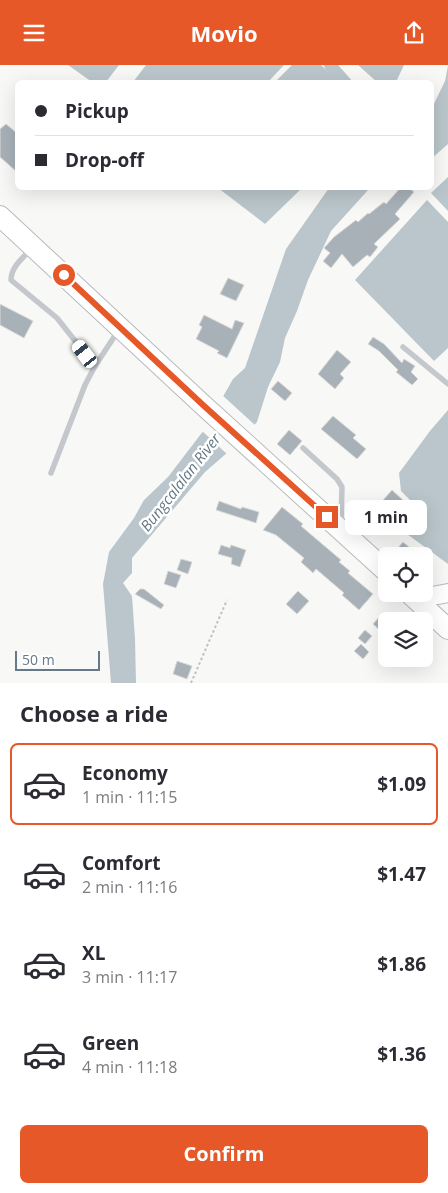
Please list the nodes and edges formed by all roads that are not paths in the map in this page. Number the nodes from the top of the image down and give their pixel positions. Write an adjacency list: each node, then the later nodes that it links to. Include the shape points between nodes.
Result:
1 (0, 216): 2 (highway)
2 (33, 247): 3 (highway); 5 (lane, via 14,267 10,280 58,318)
3 (121, 327): 5 (lane); 9 (highway)
4 (403, 347): 6 (lane)
5 (95, 366): 8 (lane)
6 (448, 384)
7 (303, 448): 9 (lane, via 342,487)
8 (51, 473)
9 (340, 529): 10 (highway)
10 (378, 564)
11 (448, 593): 12 (main road)
12 (433, 594)
13 (419, 602): 14 (highway)
14 (448, 629)

